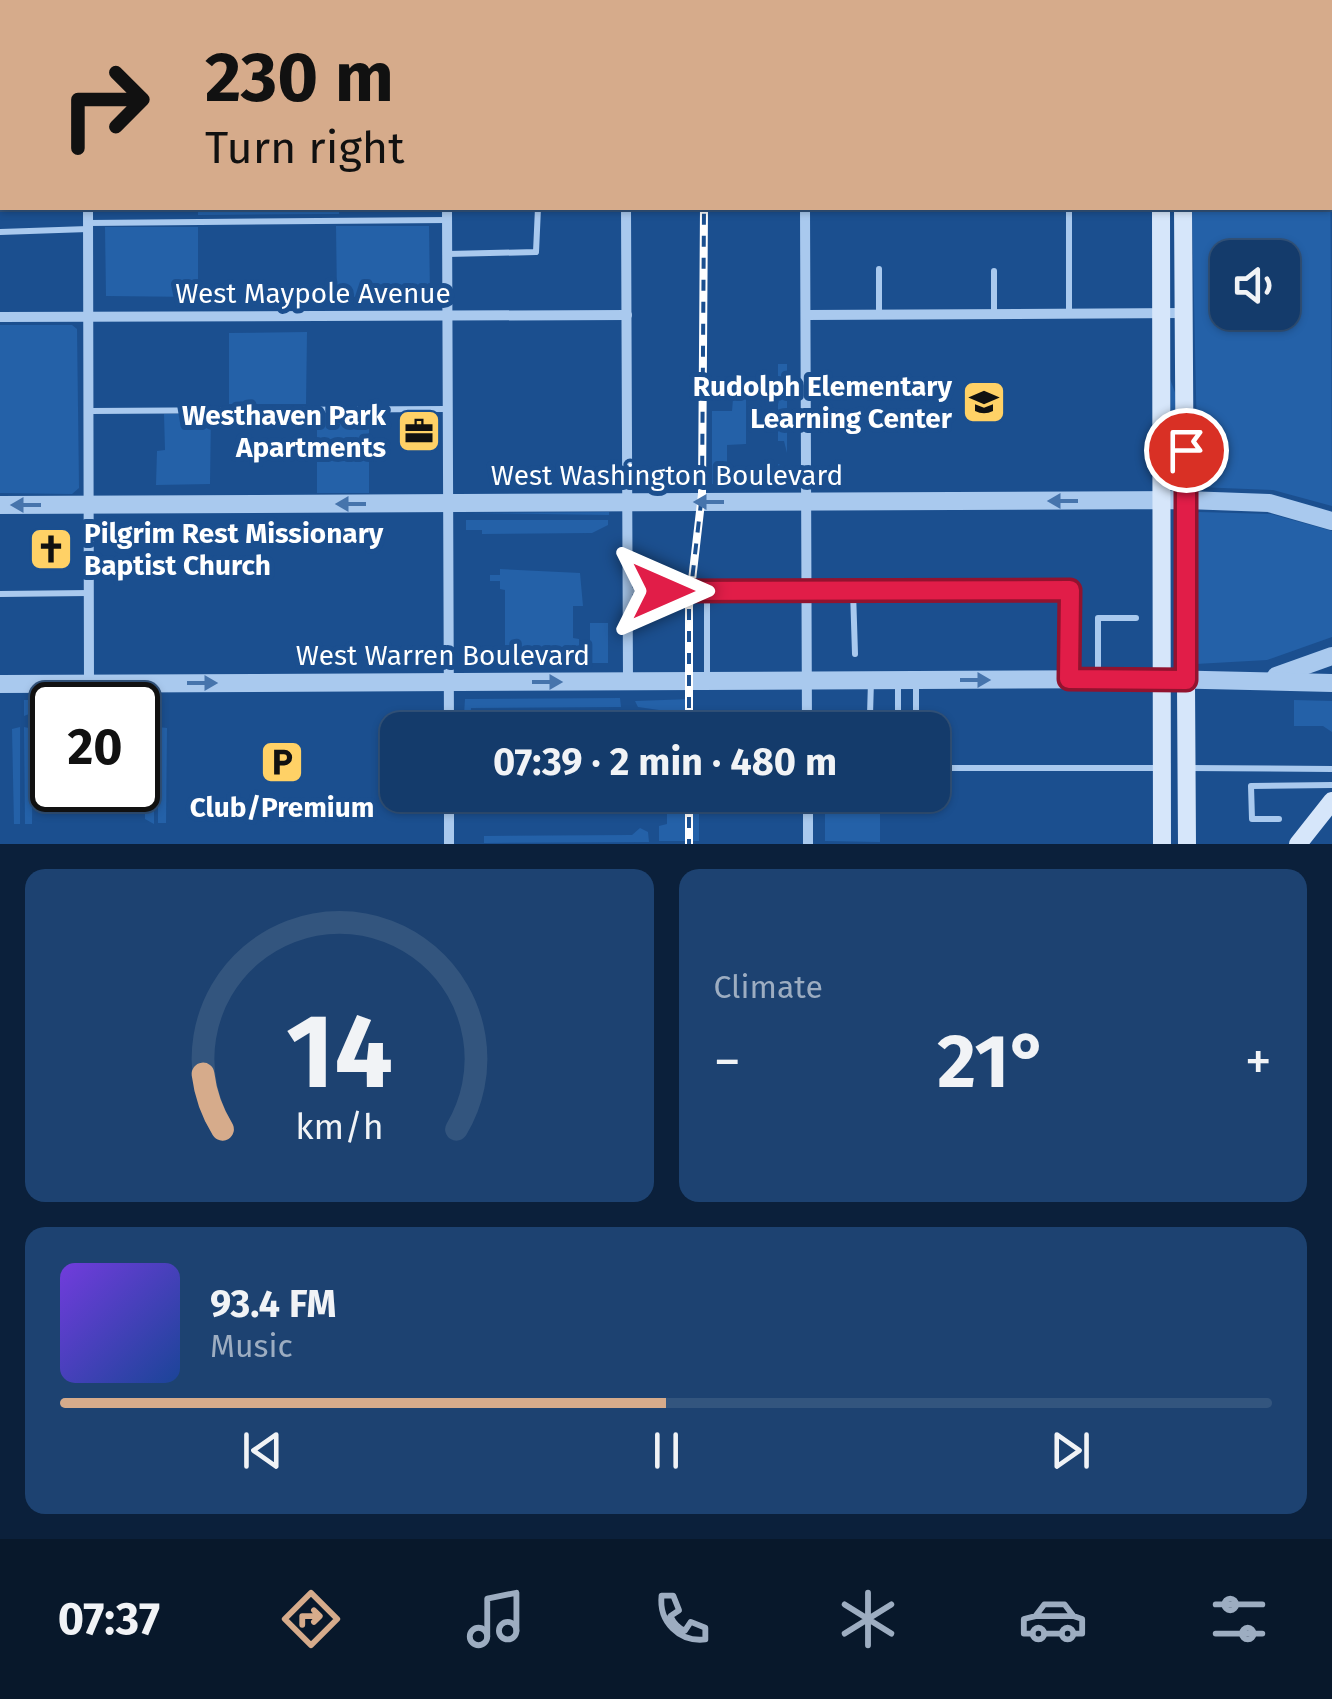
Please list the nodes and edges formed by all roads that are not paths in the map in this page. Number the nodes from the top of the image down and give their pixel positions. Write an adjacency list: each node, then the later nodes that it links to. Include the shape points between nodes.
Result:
1 (88, 210): 9 (street)
2 (538, 210): 11 (lane, via 536,252)
3 (626, 210): 16 (street)
4 (806, 210): 21 (street)
5 (1069, 210): 18 (lane)
6 (1162, 210): 14 (main road)
7 (1182, 212): 15 (main road)
8 (447, 214): 9 (lane); 11 (street)
9 (88, 226): 10 (lane); 23 (street)
10 (0, 232)
11 (447, 254): 20 (street)
12 (879, 270): 19 (lane)
13 (994, 271): 17 (lane)
14 (1160, 313): 15 (street); 18 (street); 26 (main road)
15 (1185, 313): 27 (main road)
16 (627, 314): 20 (street, West Maypole Avenue); 30 (street)
17 (994, 314): 18 (street); 19 (street)
18 (1069, 314)
19 (878, 315): 21 (street)
20 (447, 316): 23 (street, West Maypole Avenue); 24 (street)
21 (806, 316): 28 (street)
22 (0, 317): 23 (street, West Maypole Avenue)
23 (88, 317): 25 (street)
24 (448, 409): 25 (lane); 29 (street)
25 (88, 411): 31 (street)
26 (1160, 500): 27 (street, West Washington Boulevard); 28 (street, West Washington Boulevard, one-way to 28); 45 (main road)
27 (1186, 500): 33 (street, West Washington Boulevard, via 1269,503); 49 (main road)
28 (806, 502): 30 (street, West Washington Boulevard, one-way to 30); 36 (street)
29 (448, 503): 30 (street, West Washington Boulevard); 31 (street, West Washington Boulevard, one-way to 31); 54 (street)
30 (628, 503): 34 (street)
31 (88, 504): 32 (street, West Washington Boulevard, one-way to 32); 38 (street)
32 (0, 505)
33 (1332, 520)
34 (628, 591): 35 (lane); 51 (street)
35 (707, 591): 36 (lane); 52 (lane)
36 (807, 591): 37 (lane); 46 (street)
37 (853, 591): 41 (lane); 43 (lane, via 1070,590)
38 (88, 593): 39 (lane); 53 (street)
39 (0, 594)
40 (1136, 618): 44 (lane, via 1098,618)
41 (854, 654)
42 (1332, 656): 50 (street, West Warren Boulevard)
43 (1069, 679): 44 (street, West Warren Boulevard); 48 (street, West Warren Boulevard, one-way to 43)
44 (1098, 679): 45 (street, West Warren Boulevard)
45 (1161, 679): 49 (street, West Warren Boulevard); 65 (main road)
46 (807, 680): 47 (street, West Warren Boulevard); 52 (street, West Warren Boulevard); 60 (street)
47 (871, 680): 48 (street, West Warren Boulevard); 61 (lane)
48 (907, 680): 62 (lane); 63 (lane)
49 (1186, 680): 50 (street, West Warren Boulevard); 66 (main road)
50 (1246, 680): 55 (street, West Warren Boulevard)
51 (628, 681): 52 (street, West Warren Boulevard); 54 (street, West Warren Boulevard, one-way to 51)
52 (707, 681)
53 (89, 682)
54 (449, 682): 58 (street, West Warren Boulevard, one-way to 54); 59 (street)
55 (1332, 683)
56 (0, 684): 57 (street, West Warren Boulevard)
57 (30, 684)
58 (160, 684)
59 (450, 712)
60 (807, 712)
61 (870, 712)
62 (899, 712)
63 (915, 712)
64 (950, 768): 65 (lane)
65 (1161, 768): 75 (main road)
66 (1187, 768): 67 (lane); 76 (main road)
67 (1332, 769)
68 (1332, 785): 72 (lane, via 1251,786 1252,818)
69 (1332, 801): 77 (main road)
70 (450, 812): 73 (street)
71 (808, 812): 74 (street)
72 (1279, 818)
73 (450, 844)
74 (808, 844)
75 (1162, 844)
76 (1187, 844)
77 (1298, 844)

